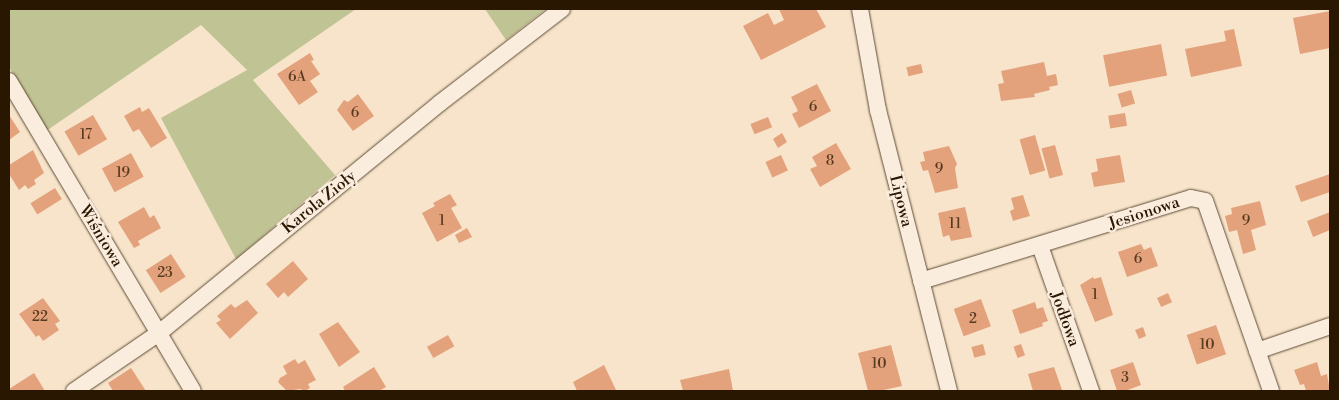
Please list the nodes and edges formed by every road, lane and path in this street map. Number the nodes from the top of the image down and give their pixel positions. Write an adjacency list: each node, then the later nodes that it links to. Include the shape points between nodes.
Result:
1 (562, 9): 7 (street, Karola Zioły, via 440,103)
2 (860, 9): 5 (street, Lipowa, via 878,110)
3 (9, 81): 7 (street, Wiśniowa)
4 (1040, 246): 5 (street, Jesionowa); 8 (street, Jesionowa, via 1190,198 1204,201); 12 (street, Jodłowa)
5 (921, 281): 11 (street, Lipowa)
6 (1330, 326): 8 (street)
7 (159, 333): 9 (street, Karola Zioły); 10 (street, Wiśniowa)
8 (1257, 351): 13 (street, Jesionowa)
9 (74, 391)
10 (193, 391)
11 (950, 391)
12 (1091, 391)
13 (1271, 391)

